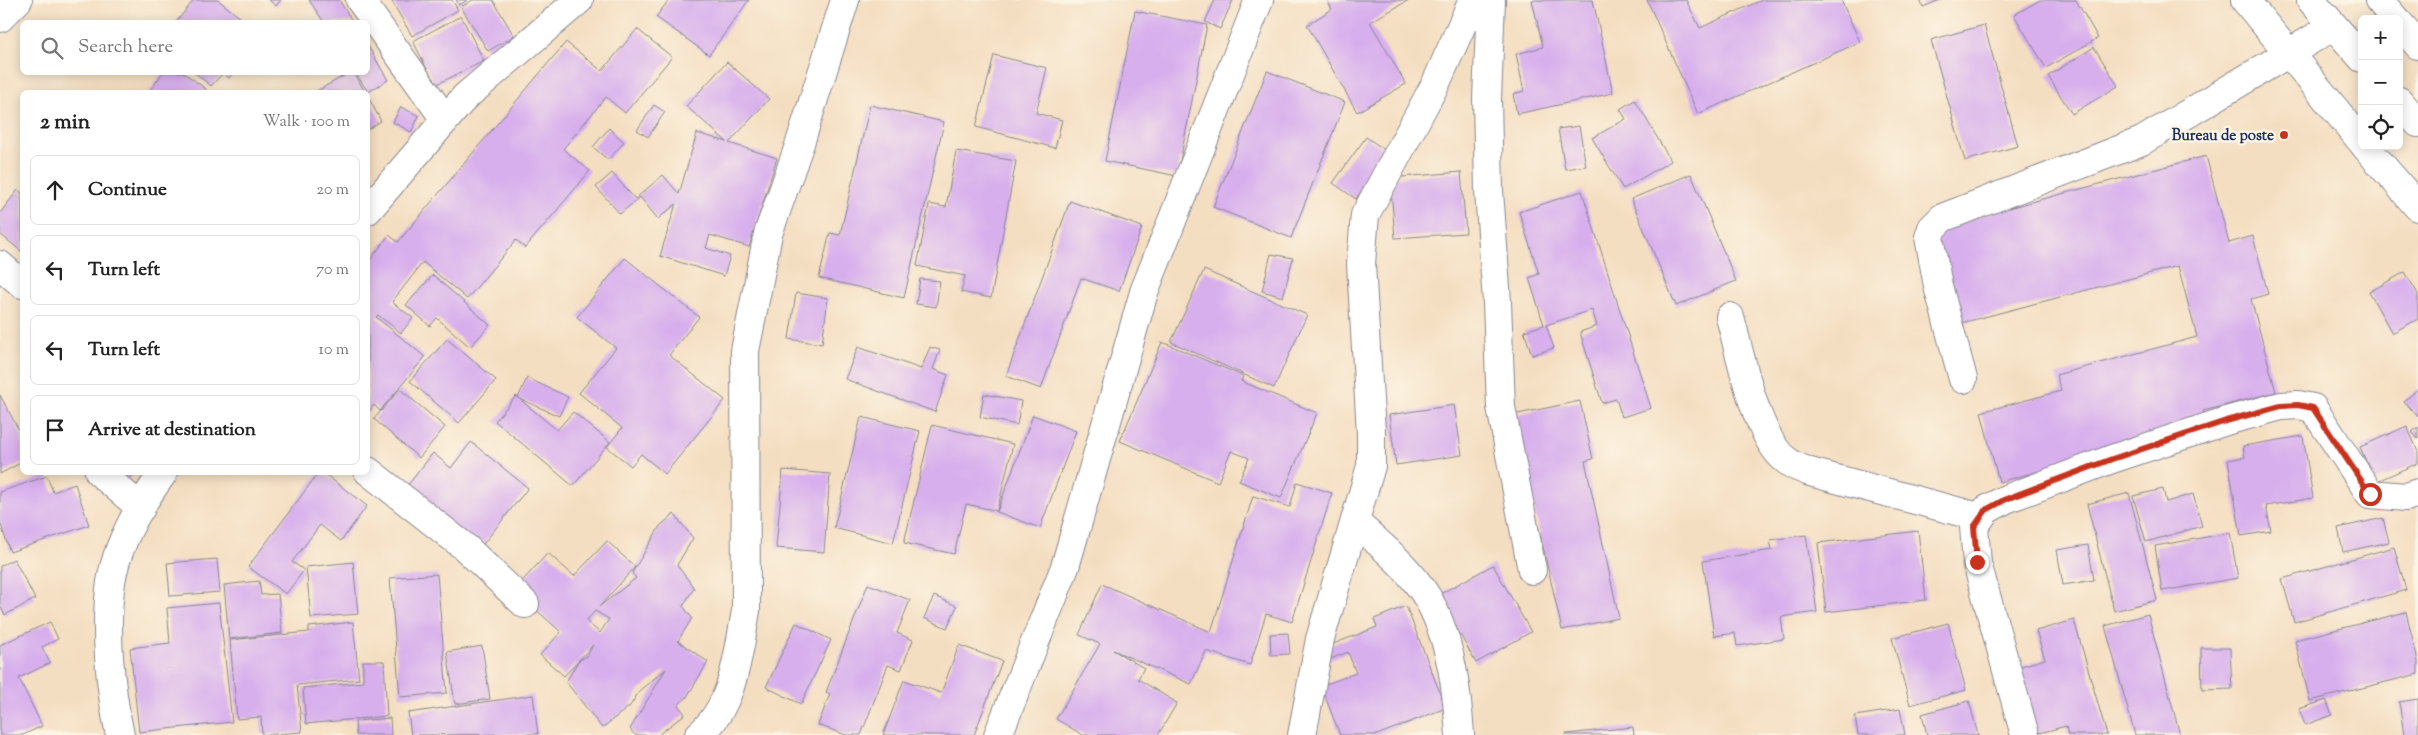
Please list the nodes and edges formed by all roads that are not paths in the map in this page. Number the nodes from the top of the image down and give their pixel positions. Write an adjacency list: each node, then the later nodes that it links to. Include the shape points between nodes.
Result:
1 (18, 0): 12 (street)
2 (360, 0): 19 (street)
3 (579, 0): 19 (street)
4 (845, 0): 39 (street, via 768,234 753,307 745,351 746,611 726,700 711,725)
5 (1259, 0): 40 (street, via 1144,292 1065,567)
6 (1473, 0): 35 (street, via 1436,83 1365,215 1361,264 1371,466)
7 (1491, 0): 36 (street, via 1486,99 1501,407)
8 (2245, 0): 17 (street)
9 (2311, 0): 13 (street)
10 (2379, 0): 11 (street)
11 (2392, 15)
12 (0, 18)
13 (2334, 26): 16 (street); 17 (street)
14 (2403, 28): 15 (street)
15 (2418, 45)
16 (2358, 53)
17 (2289, 54): 21 (street); 28 (street, via 2142,141 1942,218 1932,228 1929,237 1938,286)
18 (2402, 105): 20 (street)
19 (444, 118): 23 (street)
20 (2418, 123)
21 (2358, 137)
22 (2368, 150): 24 (street)
23 (370, 208)
24 (2418, 208)
25 (0, 265): 26 (street)
26 (20, 282)
27 (1730, 317): 34 (street, via 1753,405 1772,443 1785,460 1810,472)
28 (1963, 379)
29 (370, 473): 37 (street, via 466,548)
30 (102, 475): 33 (street)
31 (162, 475): 33 (street)
32 (2418, 493): 34 (street, via 2406,497 2370,494 2313,408 2290,406 2226,421 2112,459 2006,499)
33 (141, 508): 38 (street, via 119,555 111,582 108,624)
34 (1979, 517): 43 (street, via 1973,533 1977,562)
35 (1356, 523): 41 (street, via 1320,639); 42 (street, via 1399,562 1433,607 1453,668)
36 (1532, 570)
37 (525, 604)
38 (120, 735)
39 (699, 735)
40 (998, 735)
41 (1302, 735)
42 (1460, 735)
43 (2025, 735)

